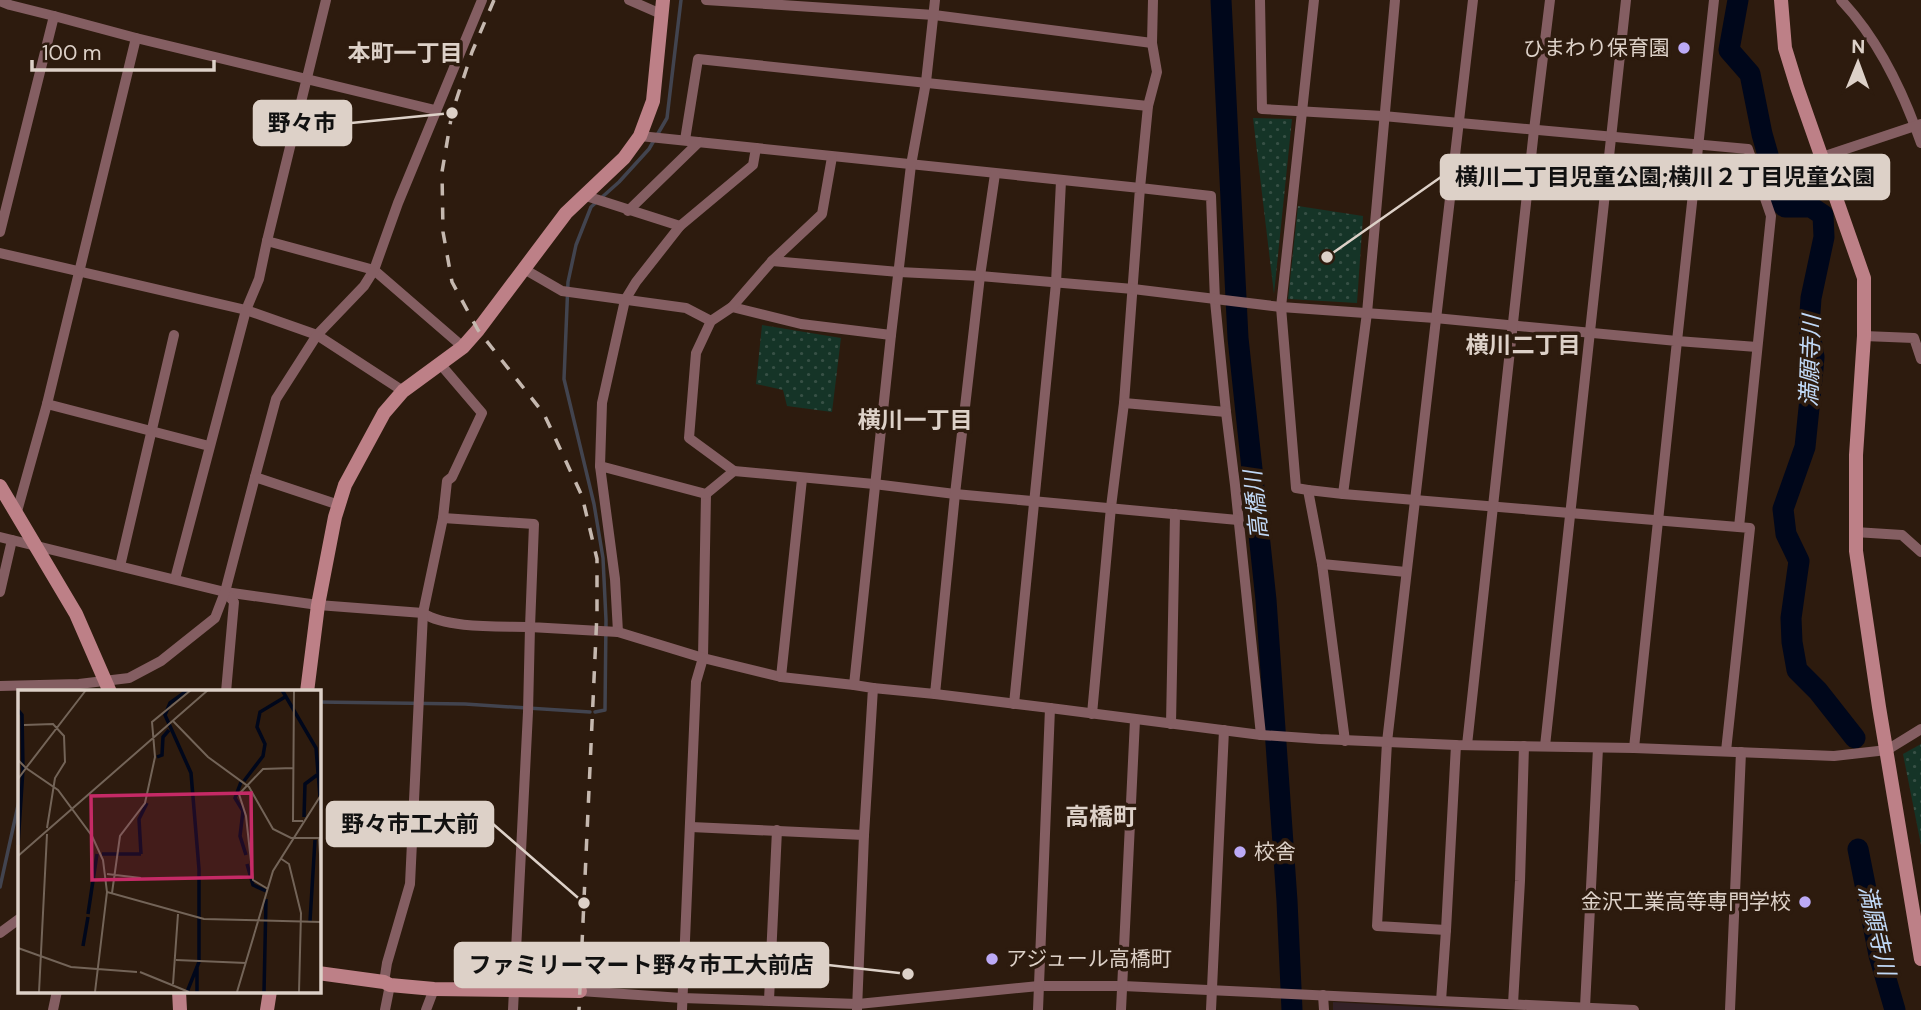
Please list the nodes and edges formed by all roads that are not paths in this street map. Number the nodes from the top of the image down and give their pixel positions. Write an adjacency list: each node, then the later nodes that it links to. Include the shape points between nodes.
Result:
1 (326, 0): 22 (street)
2 (481, 0): 25 (street)
3 (629, 0): 17 (street)
4 (706, 0): 18 (street)
5 (935, 0): 18 (street)
6 (1153, 0): 21 (street)
7 (1260, 0): 26 (street, via 1262,109)
8 (1314, 0): 26 (street)
9 (1395, 0): 27 (street)
10 (1473, 0): 28 (street)
11 (1550, 0): 30 (street)
12 (1626, 0): 32 (street)
13 (1714, 0): 36 (street)
14 (1781, 0): 39 (street, via 1785,48)
15 (1841, 0): 29 (street, via 1875,42)
16 (0, 1): 19 (street)
17 (662, 7): 31 (street)
18 (934, 15): 21 (street); 23 (street)
19 (54, 16): 20 (street); 47 (street)
20 (136, 38): 22 (street); 53 (street)
21 (1152, 43): 24 (street, via 1157,72)
22 (307, 79): 25 (street); 48 (street)
23 (926, 82): 24 (street); 33 (street, via 698,59); 40 (street)
24 (1148, 106): 43 (street)
25 (435, 110): 52 (street)
26 (1301, 111): 27 (street); 61 (street)
27 (1383, 116): 28 (street); 63 (street)
28 (1458, 124): 30 (street); 64 (street)
29 (1918, 125): 35 (street); 39 (street)
30 (1534, 130): 32 (street); 66 (street)
31 (645, 137): 33 (street); 44 (street)
32 (1611, 137): 36 (street); 67 (street)
33 (685, 140): 34 (street)
34 (699, 142): 37 (street); 45 (street)
35 (1921, 143)
36 (1698, 144): 73 (street); 75 (street, via 1748,149 1771,216)
37 (756, 148): 38 (street); 46 (street, via 753,165)
38 (832, 157): 40 (street); 50 (street, via 822,214)
39 (1822, 157): 71 (street, via 1864,278)
40 (911, 165): 41 (street); 54 (street)
41 (995, 174): 42 (street); 55 (street)
42 (1060, 181): 43 (street); 56 (street)
43 (1140, 188): 57 (street); 59 (street, via 1211,196)
44 (586, 196): 45 (street); 51 (street, via 566,213)
45 (628, 211): 46 (street)
46 (680, 226): 58 (street)
47 (0, 232)
48 (267, 241): 52 (street); 62 (street, via 260,279)
49 (0, 253): 53 (street)
50 (772, 261): 54 (street); 60 (street)
51 (524, 269): 58 (street, via 566,292); 74 (street)
52 (374, 270): 69 (street); 74 (street)
53 (79, 271): 62 (street); 80 (street)
54 (899, 272): 55 (street); 70 (street)
55 (980, 276): 56 (street); 92 (street)
56 (1056, 283): 57 (street); 94 (street)
57 (1133, 289): 59 (street); 79 (street)
58 (625, 300): 65 (street, via 686,308); 84 (street, via 602,403)
59 (1216, 301): 61 (street); 81 (street)
60 (732, 307): 65 (street); 70 (street, via 802,324)
61 (1275, 307): 63 (street); 90 (street, via 1296,488)
62 (246, 310): 69 (street); 83 (street)
63 (1367, 313): 64 (street); 93 (street)
64 (1435, 318): 66 (street); 95 (street)
65 (711, 321): 85 (street, via 696,353 689,438)
66 (1513, 327): 67 (street); 97 (street)
67 (1590, 333): 73 (street); 99 (street)
68 (174, 335): 82 (street)
69 (317, 335): 78 (street); 86 (street, via 276,398)
70 (891, 335): 88 (street)
71 (1864, 336): 72 (street); 106 (street)
72 (1918, 336): 76 (street)
73 (1677, 341): 75 (street); 104 (street)
74 (463, 347): 77 (street)
75 (1757, 347): 105 (street)
76 (1921, 359)
77 (440, 365): 78 (street); 102 (street, via 482,414 447,481)
78 (403, 391): 96 (street, via 384,413)
79 (1124, 403): 81 (street); 98 (street)
80 (47, 404): 82 (street); 101 (street)
81 (1226, 412): 103 (street)
82 (152, 432): 83 (street); 112 (street)
83 (209, 446): 114 (street)
84 (600, 466): 91 (street); 120 (street, via 615,579)
85 (734, 471): 87 (street); 91 (street)
86 (255, 477): 96 (street); 116 (street)
87 (802, 479): 88 (street); 122 (street)
88 (874, 484): 92 (street); 123 (street)
89 (0, 486): 101 (street)
90 (1308, 490): 93 (street); 111 (street)
91 (706, 494): 121 (street)
92 (954, 494): 94 (street); 129 (street)
93 (1343, 494): 95 (street)
94 (1034, 501): 98 (street); 130 (street)
95 (1414, 501): 97 (street); 113 (street)
96 (339, 505): 117 (street)
97 (1494, 506): 99 (street); 140 (street)
98 (1111, 507): 100 (street); 132 (street)
99 (1570, 513): 104 (street); 142 (street)
100 (1175, 514): 103 (street); 134 (street)
101 (16, 515): 109 (street)
102 (443, 518): 118 (street); 119 (street, via 534,524)
103 (1238, 520): 137 (street)
104 (1657, 521): 105 (street); 144 (street)
105 (1739, 527): 146 (street, via 1750,528)
106 (1855, 531): 110 (street, via 1902,535); 145 (street)
107 (0, 537): 108 (street)
108 (12, 540): 109 (street); 115 (street)
109 (33, 545): 112 (street); 125 (street, via 76,614)
110 (1921, 552)
111 (1322, 564): 113 (street); 138 (street)
112 (120, 566): 114 (street)
113 (1406, 572): 139 (street)
114 (175, 579): 116 (street)
115 (0, 592)
116 (225, 592): 117 (street); 125 (street, via 215,618 161,661); 127 (street, via 234,602)
117 (318, 605): 118 (street); 128 (street)
118 (423, 613): 119 (street, via 432,619 473,626); 157 (street, via 410,884 387,963)
119 (530, 627): 120 (street); 161 (street)
120 (615, 632): 121 (street)
121 (703, 658): 122 (street); 148 (street, via 696,682)
122 (781, 677): 123 (street)
123 (854, 685): 126 (street)
124 (0, 686): 125 (street)
125 (107, 686)
126 (873, 688): 129 (street); 150 (street)
127 (226, 690)
128 (307, 690)
129 (934, 694): 130 (street)
130 (1014, 704): 131 (street)
131 (1050, 708): 132 (street); 158 (street)
132 (1092, 714): 133 (street)
133 (1135, 720): 134 (street); 159 (street)
134 (1171, 724): 136 (street)
135 (1921, 729): 145 (street)
136 (1224, 730): 137 (street); 162 (street)
137 (1261, 735): 138 (street)
138 (1345, 741): 139 (street)
139 (1387, 742): 140 (street); 153 (street, via 1377,926)
140 (1461, 745): 141 (street); 153 (street)
141 (1524, 746): 142 (street); 171 (street)
142 (1545, 746): 143 (street)
143 (1598, 748): 144 (street); 173 (street)
144 (1634, 748): 146 (street)
145 (1887, 750): 147 (street, via 1834,756); 151 (street)
146 (1726, 751): 147 (street)
147 (1741, 752): 185 (street)
148 (691, 827): 149 (street); 170 (street)
149 (776, 830): 150 (street); 168 (street)
150 (864, 835): 172 (street)
151 (1916, 896): 155 (street)
152 (18, 920): 154 (street)
153 (1446, 930): 169 (street)
154 (0, 933)
155 (1921, 958)
156 (320, 973): 157 (street)
157 (387, 984): 160 (street); 177 (street)
158 (1039, 986): 159 (street); 172 (street); 180 (street)
159 (1122, 986): 162 (street); 181 (street)
160 (434, 989): 161 (street); 178 (street)
161 (513, 990): 163 (street); 179 (street)
162 (1212, 990): 167 (street); 182 (street)
163 (580, 991): 170 (street)
164 (57, 992): 174 (street)
165 (178, 992): 175 (street)
166 (270, 992): 176 (street)
167 (1324, 995): 169 (street); 183 (street)
168 (769, 1000): 170 (street); 172 (street)
169 (1441, 1001): 171 (street)
170 (682, 1004)
171 (1513, 1004): 173 (street)
172 (858, 1007)
173 (1585, 1007): 184 (street)
174 (53, 1010)
175 (180, 1010)
176 (267, 1010)
177 (385, 1010)
178 (426, 1010)
179 (513, 1010)
180 (1038, 1010)
181 (1121, 1010)
182 (1211, 1010)
183 (1324, 1010)
184 (1634, 1010)
185 (1730, 1010)

